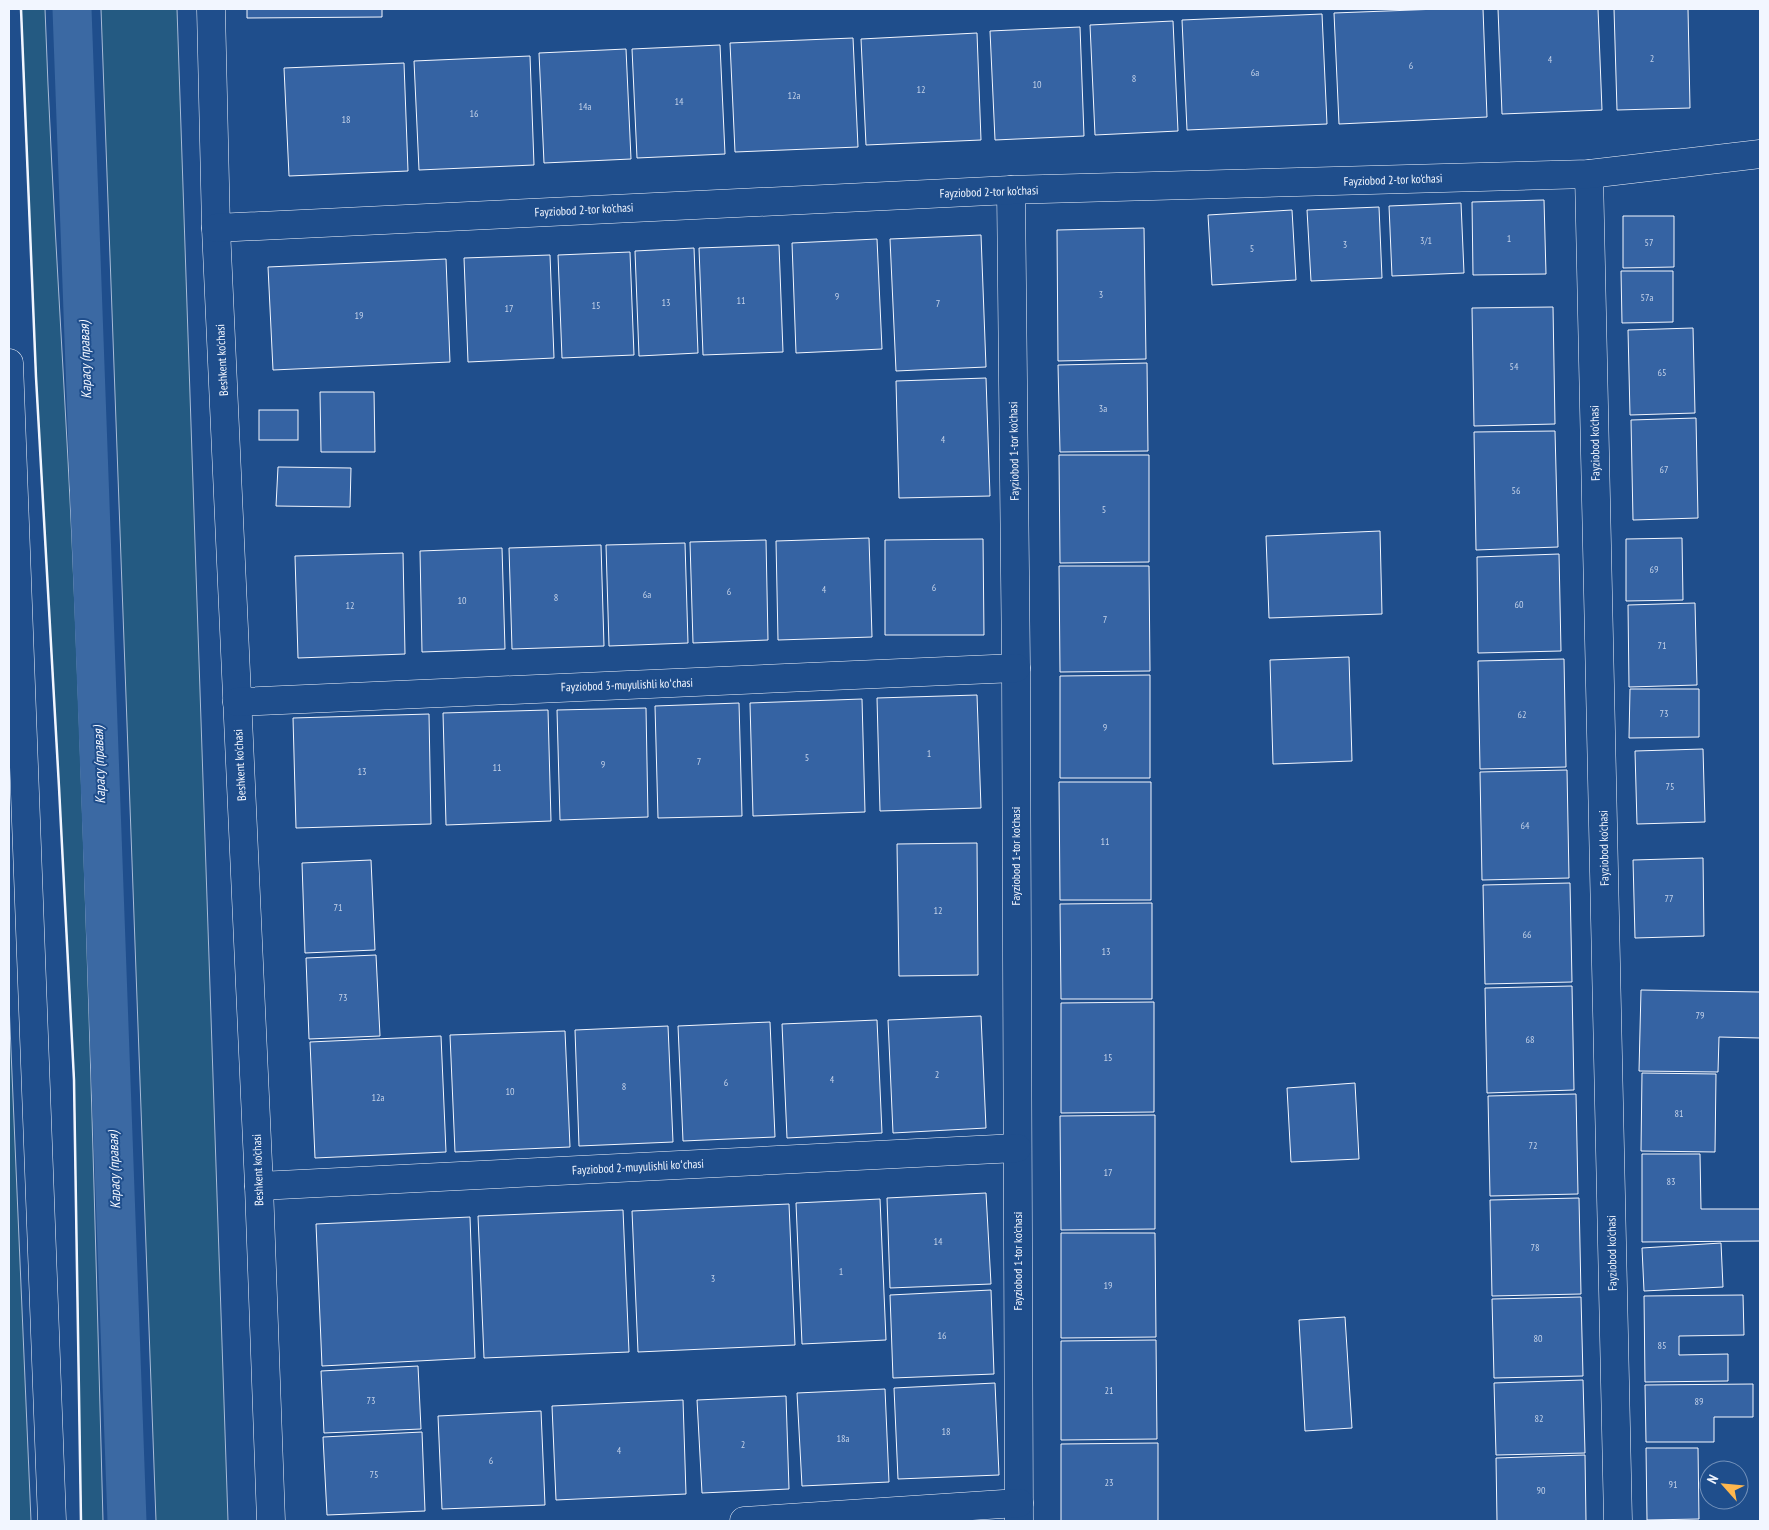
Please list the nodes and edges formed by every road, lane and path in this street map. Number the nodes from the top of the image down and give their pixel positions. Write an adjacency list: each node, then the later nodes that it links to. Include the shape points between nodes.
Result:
1 (211, 9): 5 (street, Beshkent ko'chasi)
2 (1760, 154): 3 (street, Fayziobod 2-tor ko'chasi)
3 (1589, 174): 4 (street, Fayziobod 2-tor ko'chasi); 15 (street, Fayziobod ko'chasi)
4 (1011, 190): 5 (street, Fayziobod 2-tor ko'chasi); 7 (street, Fayziobod 1-tor ko'chasi)
5 (216, 228): 8 (street, Beshkent ko'chasi)
6 (9, 363): 12 (street)
7 (1016, 668): 8 (street, Fayziobod 3-muyulishli koʻchasi); 9 (street, Fayziobod 1-tor ko'chasi)
8 (237, 702): 10 (street, Beshkent ko'chasi)
9 (1017, 1148): 10 (street, Fayziobod 2-muyulishli koʻchasi); 11 (street, Fayziobod 1-tor ko'chasi)
10 (259, 1186): 13 (street, Beshkent ko'chasi)
11 (1019, 1512): 14 (street)
12 (52, 1521)
13 (271, 1521)
14 (744, 1521)
15 (1618, 1521)

